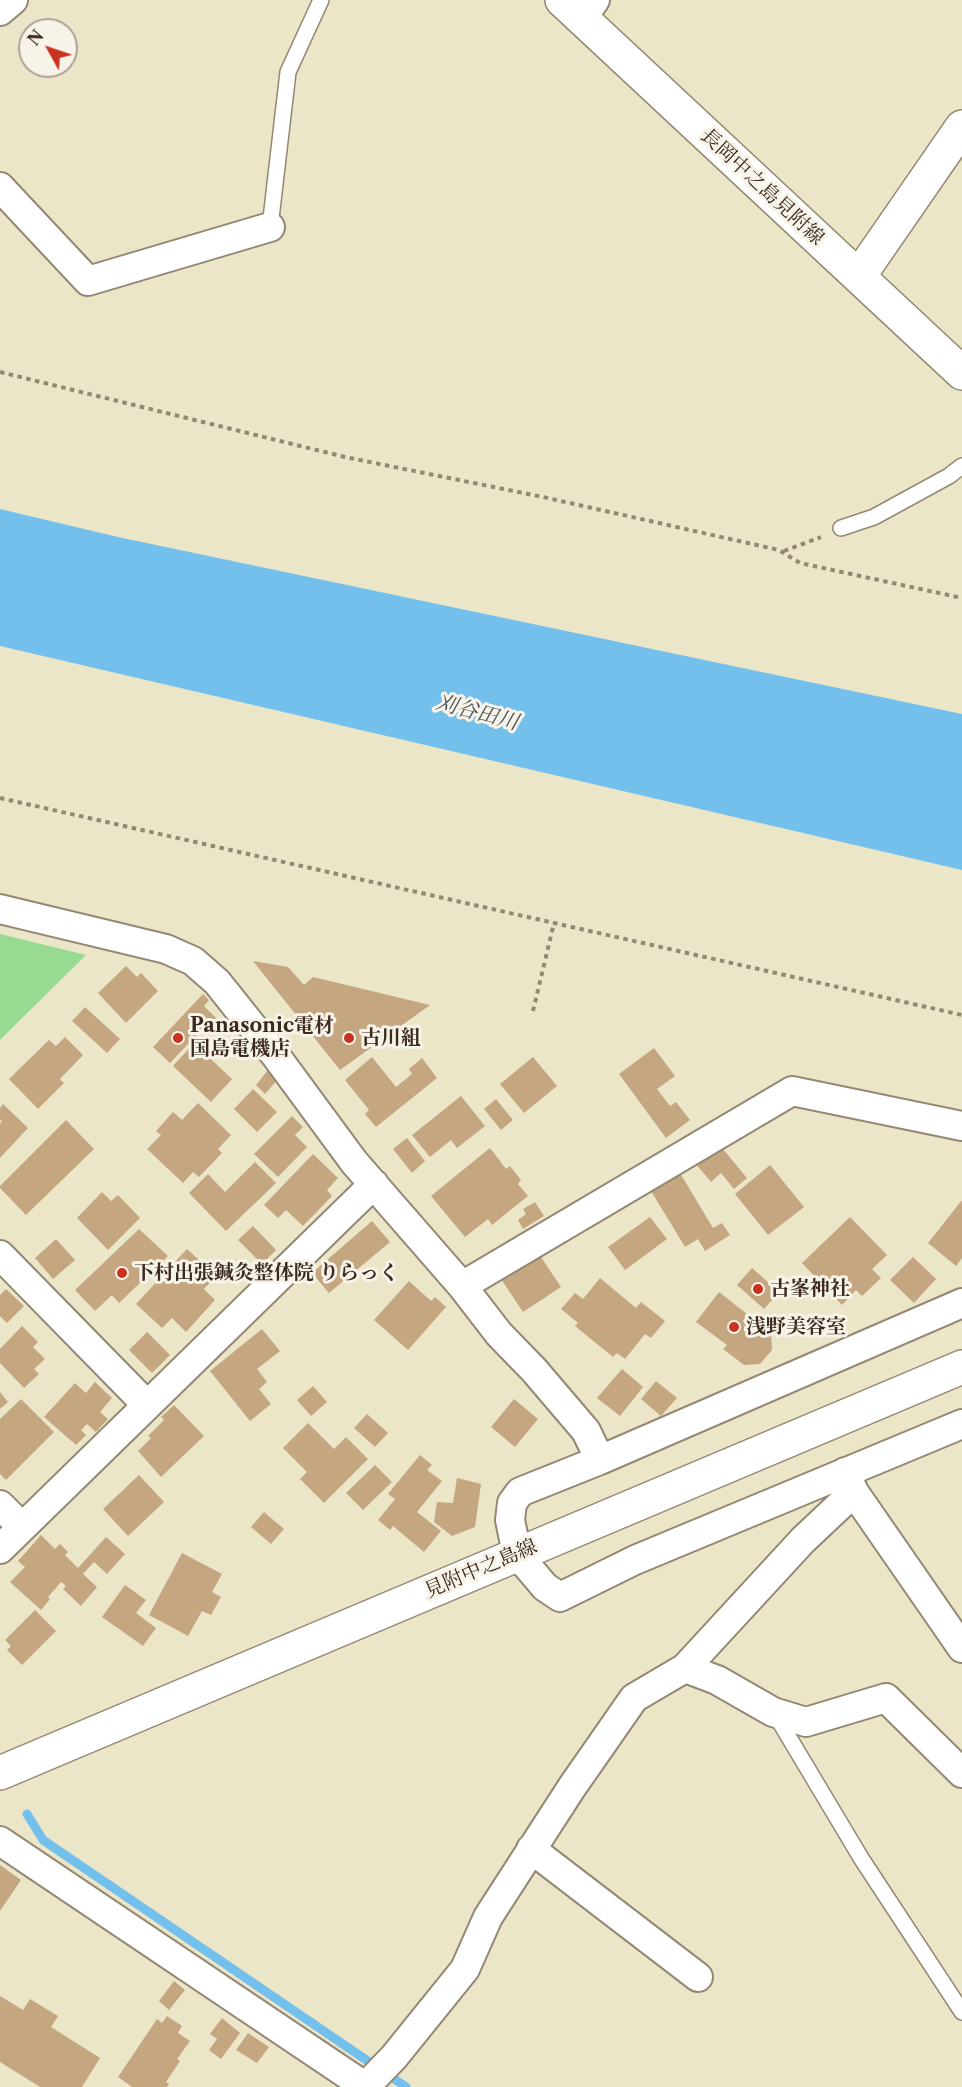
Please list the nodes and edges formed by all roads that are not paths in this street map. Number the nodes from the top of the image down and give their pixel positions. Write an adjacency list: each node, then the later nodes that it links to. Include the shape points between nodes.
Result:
1 (13, 0): 4 (street)
2 (321, 0): 7 (lane, via 288,72)
3 (579, 6): 8 (main road, 長岡中之島見附線)
4 (0, 11)
5 (962, 127): 8 (main road)
6 (0, 187): 7 (street, via 88,281)
7 (270, 227)
8 (859, 276): 9 (main road, 長岡中之島見附線)
9 (962, 373)
10 (962, 466): 11 (lane, via 874,517)
11 (841, 528)
12 (0, 909): 14 (street, via 166,949 193,961 217,982)
13 (962, 1126): 16 (street, via 792,1090)
14 (374, 1184): 16 (street); 19 (street)
15 (0, 1255): 19 (street)
16 (462, 1286): 21 (street, via 499,1334 586,1431)
17 (962, 1303): 21 (street)
18 (962, 1367): 26 (main road, 見附中之島線)
19 (147, 1405): 24 (street)
20 (962, 1424): 22 (street)
21 (600, 1460): 26 (street, via 520,1492 512,1503 510,1521)
22 (849, 1482): 26 (street, via 635,1560 560,1597 545,1587); 27 (street); 28 (street, via 803,1540)
23 (0, 1505): 24 (street)
24 (22, 1527): 25 (street)
25 (0, 1549)
26 (517, 1554): 30 (main road, 見附中之島線)
27 (962, 1648)
28 (684, 1668): 29 (street, via 717,1680); 33 (street, via 634,1698)
29 (773, 1712): 31 (street, via 806,1722 886,1698); 35 (lane, via 861,1858)
30 (0, 1773)
31 (962, 1773)
32 (0, 1840): 36 (street)
33 (531, 1849): 34 (street); 36 (street, via 488,1917 465,1969)
34 (698, 1977)
35 (962, 2012)
36 (365, 2087)

